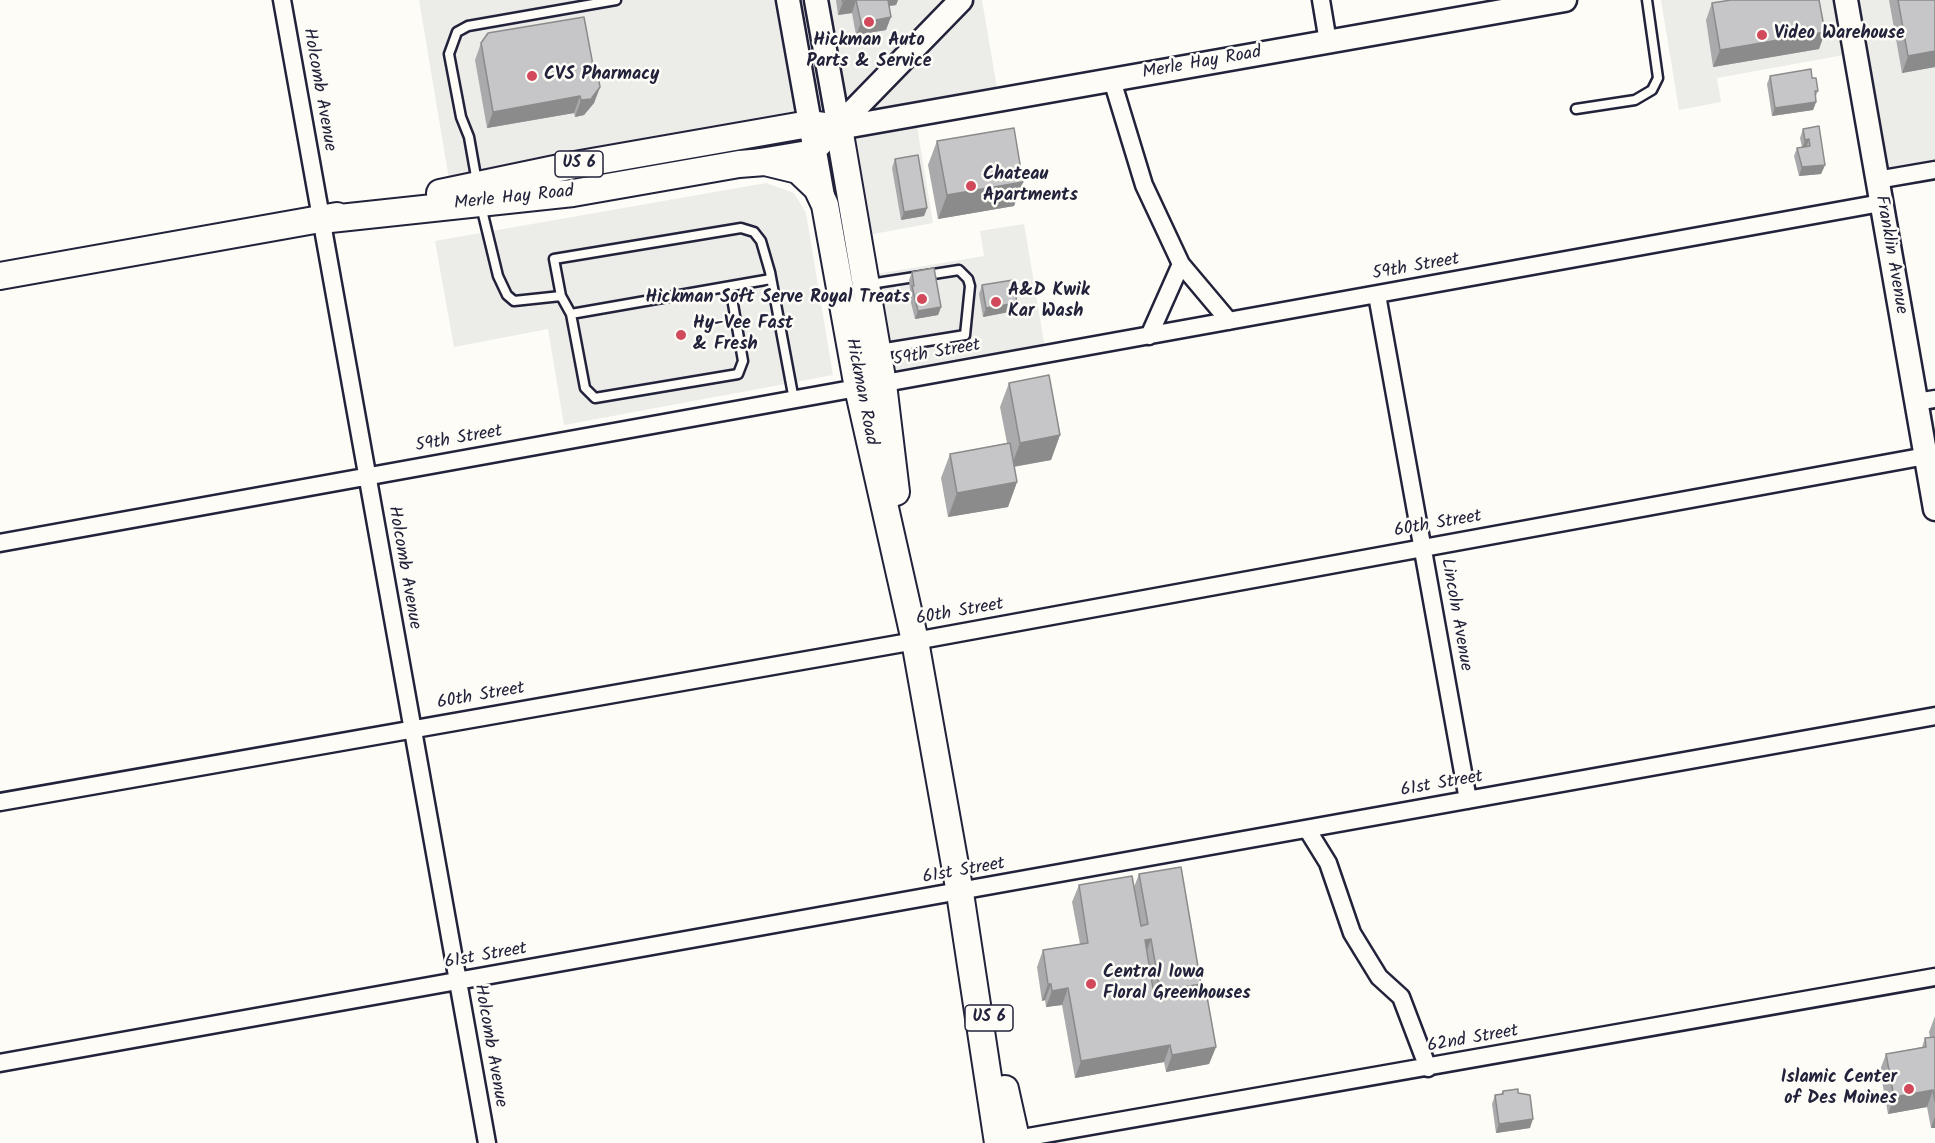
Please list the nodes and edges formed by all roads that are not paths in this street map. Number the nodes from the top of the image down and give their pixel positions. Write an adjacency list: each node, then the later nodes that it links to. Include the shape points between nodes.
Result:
1 (282, 0): 22 (street, Holcomb Avenue)
2 (616, 0): 19 (lane, via 468,26 457,32 450,54)
3 (788, 0): 13 (street, Hickman Road)
4 (816, 0): 14 (street, Hickman Road)
5 (961, 0): 14 (street)
6 (1320, 0): 10 (street)
7 (1647, 0): 12 (lane, via 1658,78 1652,90 1635,100)
8 (1846, 0): 18 (street, Franklin Avenue)
9 (1555, 1): 10 (street, Merle Hay Road)
10 (1328, 42): 11 (street, Merle Hay Road)
11 (1112, 80): 14 (street, Merle Hay Road); 23 (street, via 1144,185)
12 (1576, 109)
13 (809, 124): 14 (main road, Merle Hay Road / US 6); 15 (street, Hickman Road); 19 (main road, Merle Hay Road / US 6, via 569,166)
14 (839, 128): 15 (street); 26 (main road, Hickman Road / US 6)
15 (814, 151): 16 (street, Merle Hay Road); 21 (street, Hickman Road)
16 (739, 164): 19 (main road, Merle Hay Road / US 6, via 573,193); 21 (main road, US 6, via 765,162 798,170 817,188)
17 (1935, 170): 18 (street)
18 (1877, 180): 20 (street, Franklin Avenue)
19 (479, 194): 22 (main road, Merle Hay Road / US 6); 29 (lane, via 498,276 507,295 523,301)
20 (1881, 203): 28 (street, 59th Street); 36 (street, Franklin Avenue)
21 (825, 205): 34 (main road, Hickman Road / US 6)
22 (321, 220): 24 (main road, Merle Hay Road / US 6); 38 (street, Holcomb Avenue)
23 (1181, 264): 31 (street); 32 (street)
24 (0, 276)
25 (771, 279): 27 (lane); 29 (lane, via 761,241 754,232 741,228 554,259); 35 (lane)
26 (866, 285): 33 (main road, Hickman Road / US 6); 33 (lane, via 959,270 970,286 965,335)
27 (730, 287): 30 (lane); 30 (lane, via 743,361 738,374 610,398 595,398 585,388)
28 (1377, 295): 31 (street, 59th Street); 41 (street, Lincoln Avenue)
29 (561, 296): 30 (lane)
30 (571, 314)
31 (1229, 321): 32 (street, 59th Street)
32 (1149, 336): 34 (street, 59th Street)
33 (877, 350): 34 (main road, Hickman Road / US 6)
34 (870, 386): 35 (street, 59th Street); 42 (main road, Hickman Road / US 6)
35 (794, 400): 38 (street, 59th Street)
36 (1926, 401): 37 (street, Franklin Avenue)
37 (1926, 456): 39 (street, Franklin Avenue); 41 (street, 60th Street)
38 (366, 477): 40 (street, 59th Street); 44 (street, Holcomb Avenue)
39 (1935, 509)
40 (0, 543)
41 (1423, 547): 42 (street, 60th Street); 45 (street, Lincoln Avenue)
42 (915, 641): 44 (street, 60th Street); 48 (main road, Hickman Road / US 6)
43 (1935, 716): 45 (street, 61st Street)
44 (412, 729): 46 (street, 60th Street); 50 (street, Holcomb Avenue)
45 (1468, 800): 47 (street, 61st Street)
46 (0, 802)
47 (1307, 829): 48 (street, 61st Street); 52 (street, via 1328,863 1352,933 1379,977 1401,997)
48 (960, 893): 50 (street, 61st Street); 53 (main road, Hickman Road / US 6)
49 (1935, 977): 52 (street, 62nd Street)
50 (458, 982): 51 (street, 61st Street); 54 (street, Holcomb Avenue)
51 (0, 1063)
52 (1428, 1068): 53 (street, 62nd Street)
53 (1004, 1142)
54 (487, 1143)

